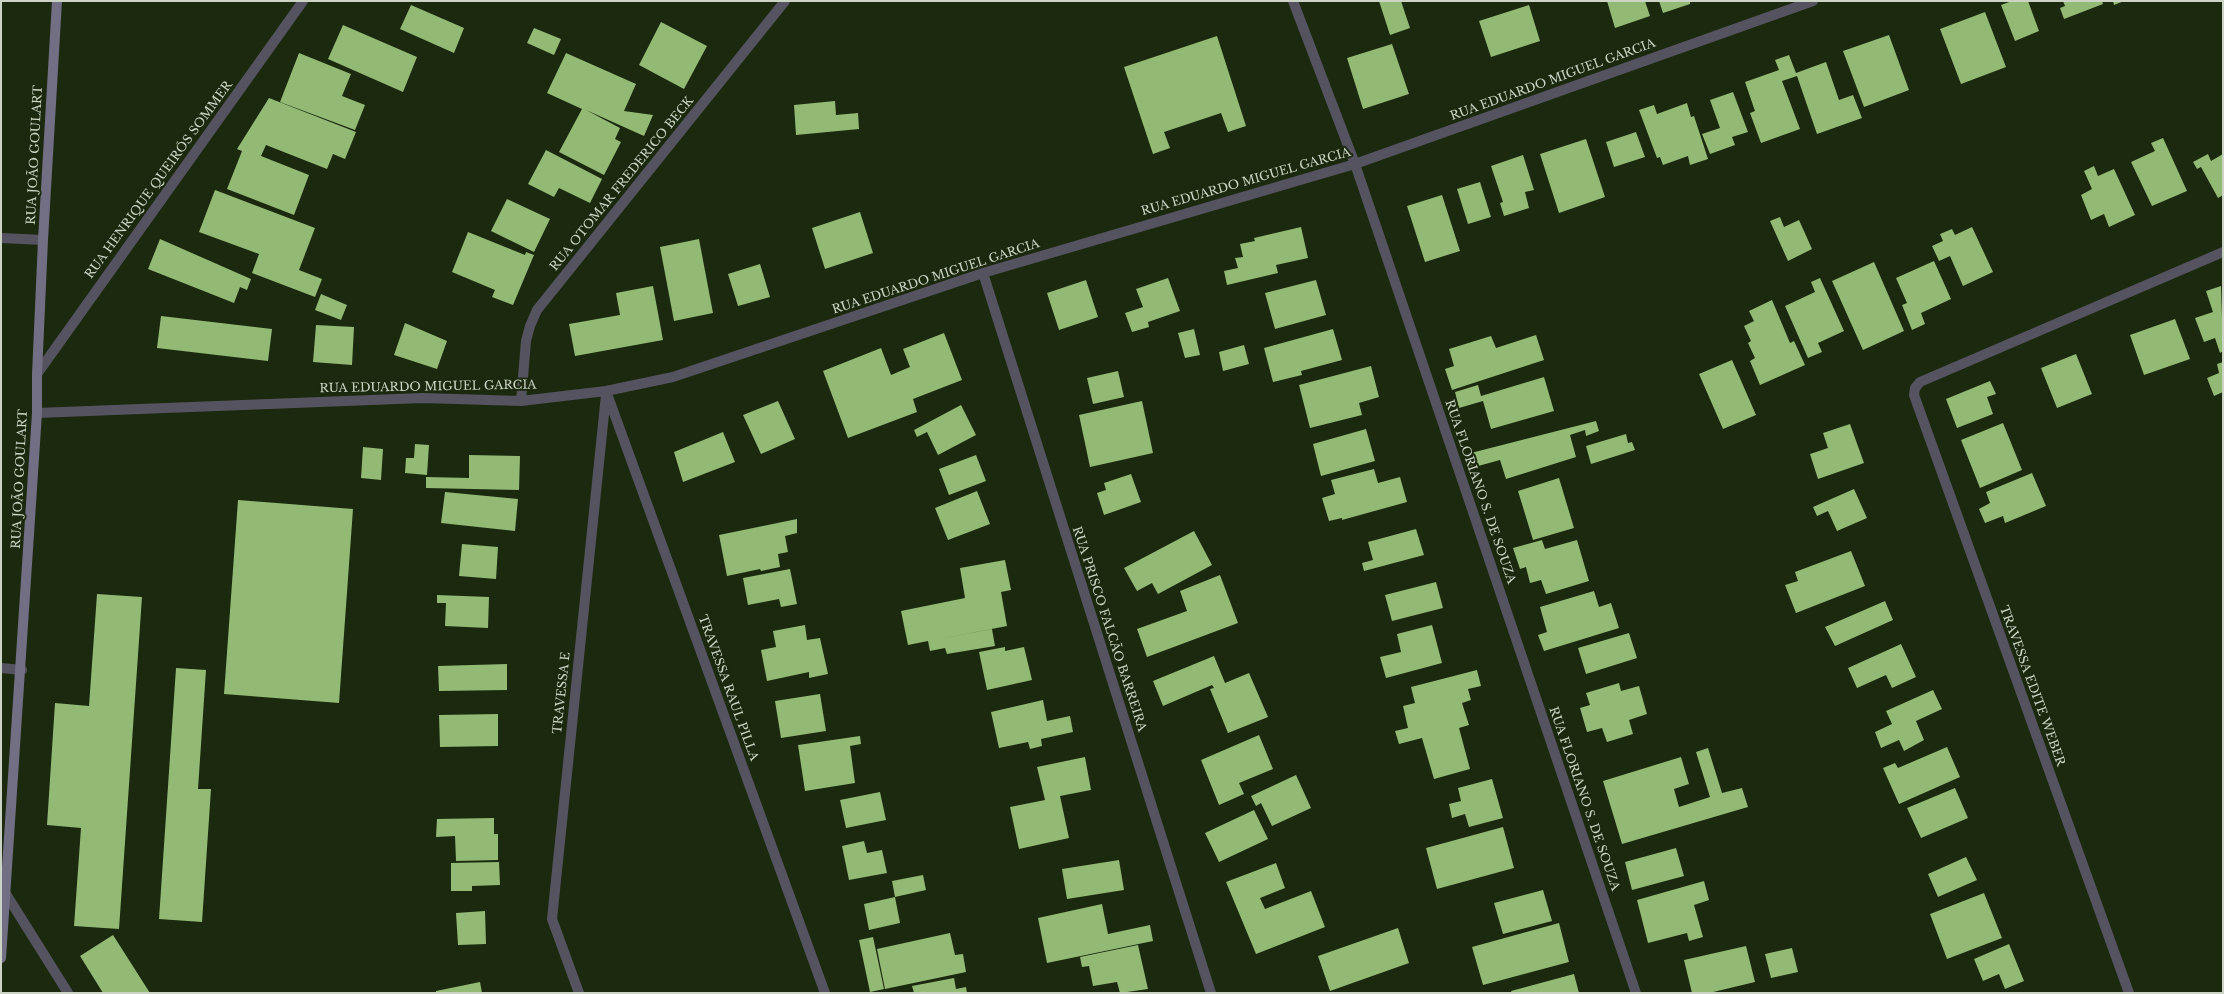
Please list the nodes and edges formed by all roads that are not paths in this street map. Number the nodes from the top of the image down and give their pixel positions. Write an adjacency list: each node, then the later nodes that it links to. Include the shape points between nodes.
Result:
1 (57, 1): 8 (street, RUA JOÃO GOULART)
2 (303, 1): 11 (street, RUA HENRIQUE QUEIRÓS SOMMER)
3 (785, 1): 13 (street, RUA OTOMAR FREDERICO BECK, via 537,310 526,341)
4 (1293, 1): 6 (street, RUA FLORIANO S. DE SOUZA)
5 (1813, 1): 6 (street, RUA EDUARDO MIGUEL GARCIA)
6 (1355, 164): 10 (street, RUA EDUARDO MIGUEL GARCIA); 23 (street, RUA FLORIANO S. DE SOUZA)
7 (1, 238): 8 (street)
8 (43, 240): 11 (street, RUA JOÃO GOULART)
9 (2223, 252): 24 (street, TRAVESSA EDITE WEBER, via 1920,382 1915,388 1914,396)
10 (983, 273): 12 (street, RUA EDUARDO MIGUEL GARCIA, via 673,377); 22 (street, RUA PRISCO FALCÃO BARREIRA)
11 (37, 374): 14 (street, RUA JOÃO GOULART)
12 (606, 392): 13 (street, RUA EDUARDO MIGUEL GARCIA); 20 (street, TRAVESSA E, via 552,919); 21 (street, TRAVESSA RAUL PILLA)
13 (520, 400): 14 (street, RUA EDUARDO MIGUEL GARCIA, via 423,398)
14 (37, 413): 16 (street, RUA JOÃO GOULART)
15 (1, 668): 16 (street)
16 (22, 670): 17 (street, RUA JOÃO GOULART)
17 (6, 894): 18 (street, RUA JOÃO GOULART); 19 (street)
18 (1, 958)
19 (68, 993)
20 (579, 993)
21 (825, 993)
22 (1211, 993)
23 (1636, 993)
24 (2129, 993)

